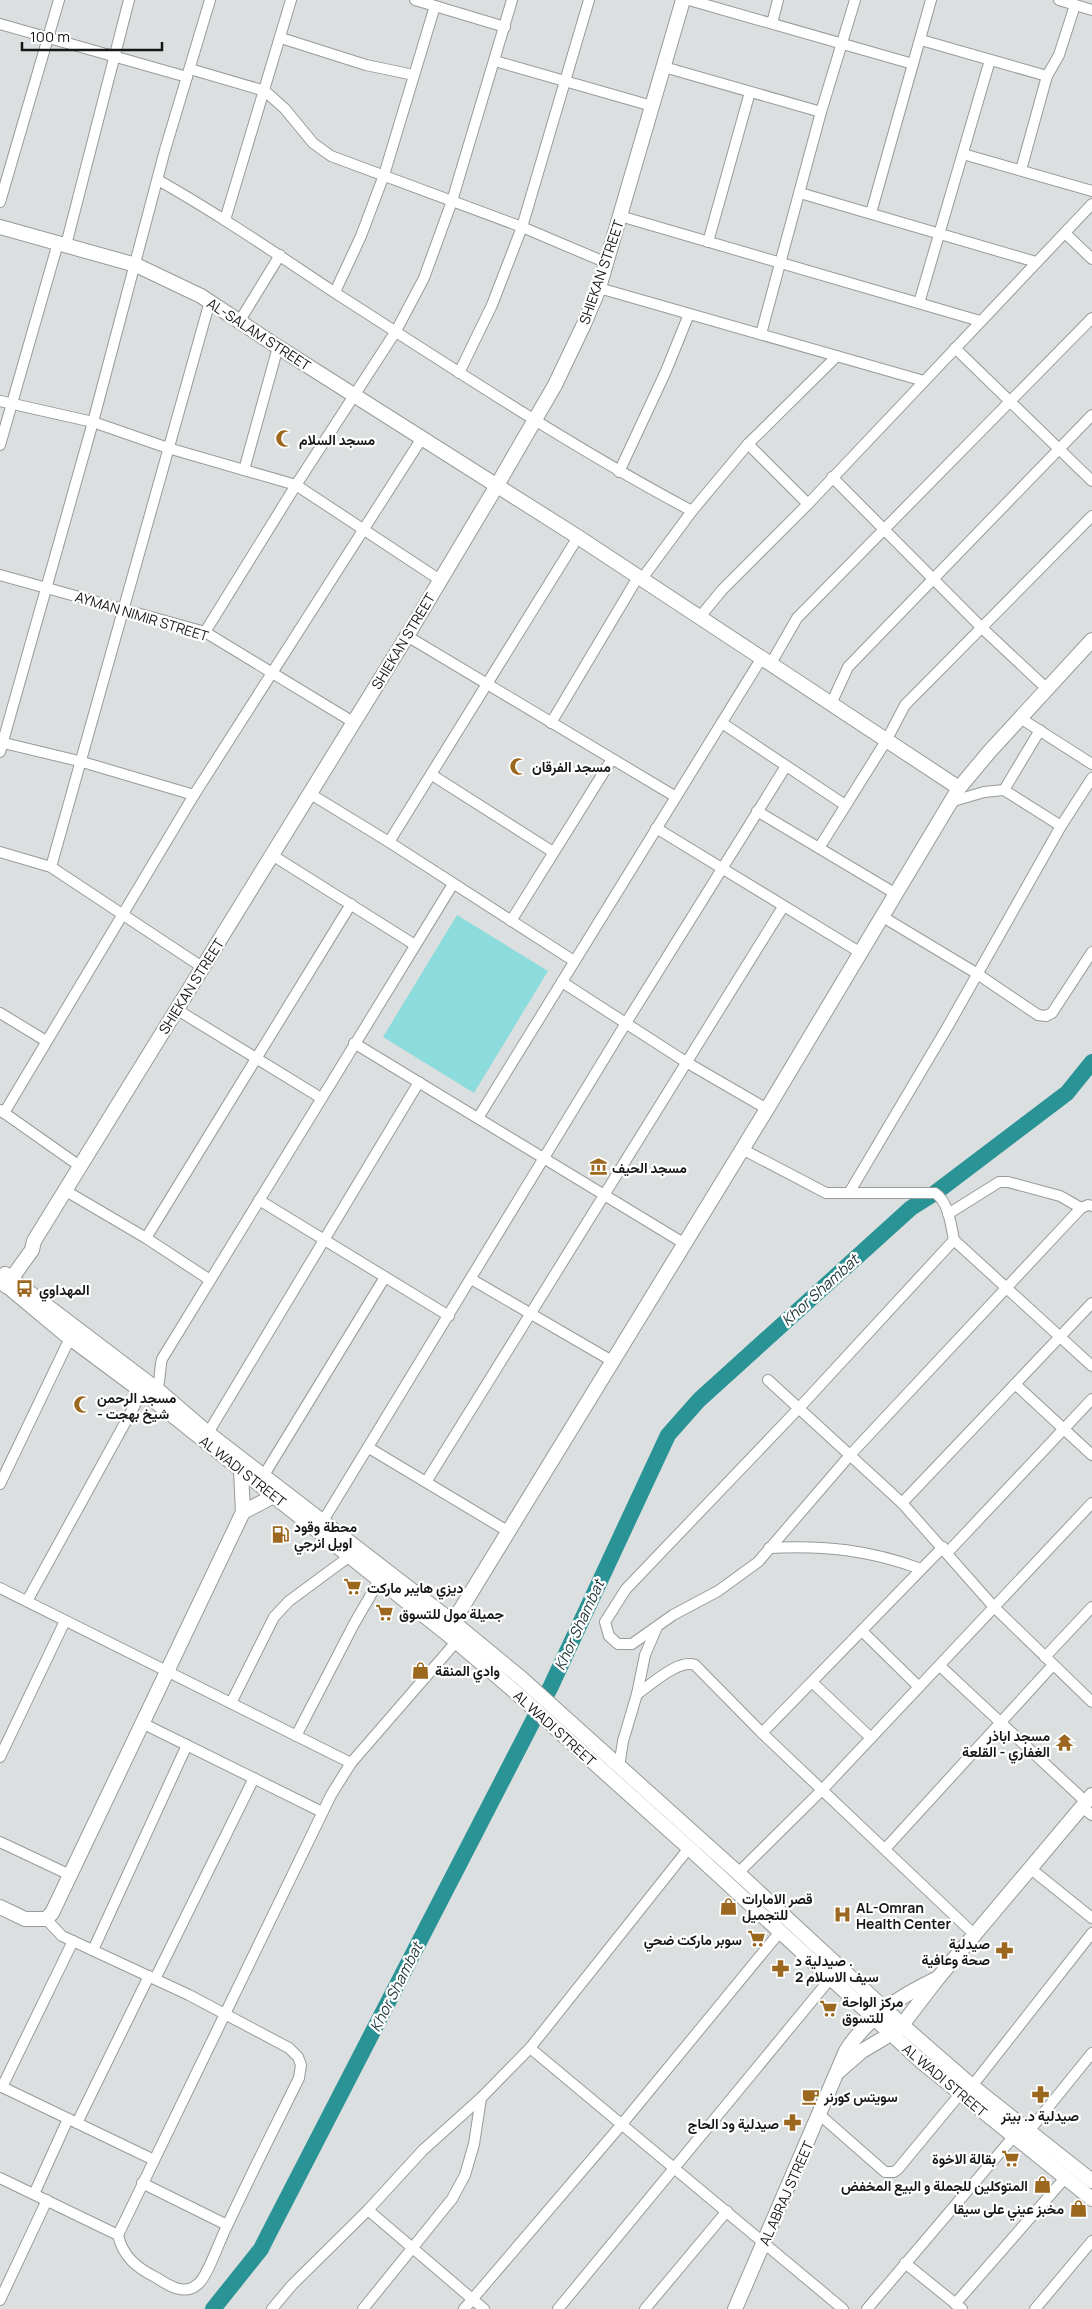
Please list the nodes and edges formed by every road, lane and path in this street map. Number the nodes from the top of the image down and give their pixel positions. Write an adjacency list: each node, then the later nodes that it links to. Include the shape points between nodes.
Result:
1 (59, 0): 20 (street)
2 (129, 0): 24 (street)
3 (210, 0): 29 (street)
4 (291, 0): 21 (street)
5 (415, 0): 15 (street)
6 (512, 0): 19 (street)
7 (589, 0): 32 (street)
8 (683, 0): 28 (street, SHIEKAN STREET)
9 (689, 0): 17 (street)
10 (778, 0): 17 (street)
11 (855, 0): 23 (street)
12 (931, 0): 22 (street)
13 (1059, 0): 14 (street)
14 (1075, 5): 16 (street); 31 (street, via 1059,55)
15 (435, 6): 19 (street); 30 (street)
16 (1092, 10)
17 (772, 23): 23 (street)
18 (0, 24): 20 (street)
19 (504, 27): 26 (street)
20 (48, 38): 24 (street); 44 (street)
21 (281, 38): 30 (street, via 366,65); 33 (street)
22 (921, 40): 25 (street); 27 (street)
23 (842, 43): 27 (street); 36 (street)
24 (113, 56): 29 (street); 54 (street)
25 (990, 60): 31 (street); 37 (street)
26 (495, 61): 32 (street); 43 (street)
27 (913, 64): 46 (street)
28 (664, 67): 34 (street); 35 (street, SHIEKAN STREET)
29 (189, 73): 33 (street); 40 (street)
30 (414, 76): 39 (street)
31 (1047, 76): 38 (street)
32 (566, 81): 35 (street); 49 (street)
33 (265, 91): 39 (street, via 321,150); 48 (street)
34 (750, 92): 36 (street); 53 (street)
35 (652, 106): 47 (street, SHIEKAN STREET)
36 (822, 112): 42 (street)
37 (963, 154): 38 (street); 51 (street)
38 (1021, 170): 41 (street)
39 (384, 175): 43 (street); 62 (street)
40 (158, 180): 48 (street); 60 (street)
41 (1092, 191)
42 (800, 193): 46 (street); 59 (street)
43 (452, 201): 49 (street); 69 (street, via 424,278)
44 (0, 202)
45 (1092, 204): 52 (street)
46 (871, 213): 51 (street)
47 (620, 216): 53 (street); 58 (street, SHIEKAN STREET)
48 (225, 220): 55 (street)
49 (522, 226): 58 (street); 74 (street, via 492,305)
50 (0, 227): 54 (street, AL-SALAM STREET)
51 (939, 233): 57 (street); 64 (street)
52 (1065, 233): 56 (street); 57 (street)
53 (708, 242): 59 (street)
54 (62, 244): 60 (street, AL-SALAM STREET); 79 (street)
55 (280, 255): 62 (street); 68 (street)
56 (1092, 259)
57 (1036, 262): 67 (street)
58 (607, 263): 61 (street, SHIEKAN STREET)
59 (781, 263): 64 (street); 70 (street)
60 (136, 265): 63 (street, AL-SALAM STREET); 82 (street)
61 (599, 288): 65 (street); 81 (street, SHIEKAN STREET)
62 (335, 292): 69 (street)
63 (210, 301): 68 (street, AL-SALAM STREET); 86 (street)
64 (919, 303): 67 (street)
65 (688, 314): 70 (street); 89 (street, via 666,371)
66 (1092, 318): 78 (street)
67 (980, 321): 72 (street)
68 (239, 322): 71 (street, AL-SALAM STREET)
69 (396, 331): 74 (street); 76 (street)
70 (761, 334): 73 (street)
71 (278, 347): 76 (street, AL-SALAM STREET); 88 (street)
72 (955, 348): 75 (street); 78 (street)
73 (837, 356): 75 (street); 84 (street)
74 (459, 373): 81 (street)
75 (924, 381): 90 (street)
76 (355, 396): 83 (street, AL-SALAM STREET); 92 (street)
77 (0, 401): 79 (street)
78 (1010, 402): 87 (street); 98 (street)
79 (11, 404): 82 (street); 85 (street)
80 (1092, 415): 87 (street)
81 (534, 421): 89 (street); 93 (street, SHIEKAN STREET)
82 (93, 422): 86 (street); 104 (street)
83 (422, 438): 93 (street, AL-SALAM STREET); 97 (street)
84 (748, 444): 94 (street); 95 (street)
85 (0, 445)
86 (168, 448): 88 (street); 105 (street)
87 (1059, 449): 91 (street); 101 (street)
88 (244, 470): 92 (street)
89 (619, 472): 95 (street)
90 (832, 477): 94 (street); 98 (street)
91 (1092, 481)
92 (296, 485): 97 (street); 108 (street)
93 (496, 487): 99 (street, AL-SALAM STREET); 103 (street, SHIEKAN STREET)
94 (808, 504): 106 (street)
95 (692, 512): 102 (street)
96 (1092, 516): 107 (street)
97 (362, 530): 103 (street); 112 (street)
98 (885, 530): 101 (street); 111 (street, via 797,618)
99 (578, 537): 102 (street, AL-SALAM STREET); 113 (street)
100 (0, 575): 104 (street, AYMAN NIMIR STREET)
101 (933, 578): 107 (street); 115 (street, via 848,668)
102 (640, 579): 106 (street, AL-SALAM STREET); 118 (street)
103 (440, 580): 109 (street, SHIEKAN STREET)
104 (45, 586): 105 (street, AYMAN NIMIR STREET); 122 (street)
105 (125, 609): 108 (street, AYMAN NIMIR STREET); 124 (street)
106 (698, 618): 111 (street, AL-SALAM STREET)
107 (982, 628): 114 (street); 121 (street, via 906,705)
108 (205, 632): 112 (street, AYMAN NIMIR STREET)
109 (407, 636): 113 (street); 117 (street, SHIEKAN STREET)
110 (1092, 640): 114 (street)
111 (765, 662): 115 (street, AL-SALAM STREET); 119 (street)
112 (272, 672): 117 (street, AYMAN NIMIR STREET); 132 (street)
113 (488, 684): 118 (street); 127 (street)
114 (1046, 688): 116 (street)
115 (831, 704): 121 (street, AL-SALAM STREET)
116 (1020, 718): 120 (street); 129 (street)
117 (353, 722): 131 (street, SHIEKAN STREET)
118 (551, 723): 123 (street)
119 (722, 723): 126 (street); 133 (street)
120 (1040, 730): 125 (street); 130 (street)
121 (886, 741): 129 (street, AL-SALAM STREET); 135 (street)
122 (1, 745): 124 (street)
123 (612, 759): 133 (street); 142 (street)
124 (79, 761): 132 (street); 144 (street)
125 (1092, 764)
126 (786, 766): 135 (street); 136 (street)
127 (432, 775): 139 (street); 142 (street)
128 (1092, 778): 137 (street)
129 (959, 788): 134 (street)
130 (1004, 790): 134 (street); 137 (street)
131 (309, 793): 139 (street); 143 (street, SHIEKAN STREET)
132 (194, 795): 150 (street)
133 (676, 797): 138 (street)
134 (950, 802): 147 (street)
135 (845, 805): 140 (street)
136 (757, 811): 140 (street); 145 (street)
137 (1061, 826): 158 (street)
138 (656, 828): 145 (street); 156 (street)
139 (389, 842): 146 (street)
140 (819, 848): 147 (street)
141 (0, 852): 144 (street)
142 (553, 852): 152 (street)
143 (272, 855): 148 (street); 157 (street, SHIEKAN STREET)
144 (51, 867): 150 (street)
145 (721, 870): 149 (street); 162 (street)
146 (453, 884): 152 (street); 153 (street)
147 (896, 894): 151 (street)
148 (351, 904): 153 (street); 165 (street)
149 (783, 907): 155 (street); 166 (street)
150 (122, 915): 157 (street); 163 (street)
151 (883, 917): 155 (street); 158 (street)
152 (511, 921): 156 (street)
153 (415, 945): 164 (street)
154 (1092, 952): 158 (street, via 1052,1013 1046,1016 1038,1015)
155 (861, 953): 169 (street)
156 (574, 961): 159 (street)
157 (202, 967): 160 (street, SHIEKAN STREET)
158 (976, 973): 176 (street)
159 (562, 982): 162 (street); 171 (street)
160 (176, 1009): 165 (street); 174 (street, SHIEKAN STREET)
161 (0, 1012): 163 (street)
162 (626, 1023): 166 (street); 173 (street)
163 (46, 1041): 170 (street)
164 (354, 1043): 167 (street); 168 (street)
165 (256, 1058): 168 (street); 182 (street)
166 (686, 1062): 169 (street); 177 (street)
167 (419, 1082): 171 (street); 183 (street)
168 (321, 1098): 178 (street)
169 (767, 1109): 172 (street)
170 (2, 1111): 174 (street)
171 (478, 1118): 173 (street)
172 (742, 1149): 176 (street, via 826,1193); 185 (street)
173 (544, 1158): 177 (street); 188 (street)
174 (81, 1167): 175 (street, SHIEKAN STREET)
175 (66, 1191): 182 (street); 187 (street, SHIEKAN STREET, via 34,1240 32,1250)
176 (849, 1193): 181 (street, via 935,1193 941,1197)
177 (604, 1195): 185 (street); 192 (street)
178 (259, 1200): 183 (street); 189 (street)
179 (1092, 1206): 180 (street)
180 (1081, 1208): 181 (street, via 1060,1196 999,1182); 190 (street)
181 (948, 1214): 184 (street)
182 (146, 1238): 189 (street)
183 (324, 1240): 186 (street); 204 (street)
184 (954, 1240): 190 (street); 202 (street)
185 (685, 1244): 196 (street)
186 (385, 1277): 193 (street); 209 (street)
187 (4, 1278): 195 (street, AL WADI STREET); 200 (street, AL WADI STREET)
188 (471, 1279): 192 (street); 193 (street)
189 (210, 1280): 200 (street, via 162,1359)
190 (1007, 1288): 194 (street); 206 (street)
191 (1092, 1303): 194 (street)
192 (531, 1313): 196 (street); 210 (street)
193 (449, 1316): 205 (street)
194 (1060, 1337): 197 (street); 199 (street)
195 (70, 1338): 200 (street, AL WADI STREET); 211 (street)
196 (612, 1361): 217 (street)
197 (1092, 1366)
198 (768, 1380): 202 (street)
199 (1015, 1384): 203 (street); 213 (street)
200 (151, 1394): 204 (street, AL WADI STREET); 208 (street, AL WADI STREET); 224 (street)
201 (1092, 1400): 203 (street)
202 (800, 1407): 206 (street); 229 (street, via 626,1589 605,1622 609,1636 618,1644 632,1644)
203 (1064, 1429): 207 (street); 219 (street)
204 (208, 1432): 209 (street, AL WADI STREET)
205 (369, 1448): 210 (street); 216 (street)
206 (851, 1454): 213 (street); 218 (street)
207 (1092, 1454)
208 (241, 1471): 212 (street, AL WADI STREET); 215 (street)
209 (264, 1475): 216 (street, AL WADI STREET)
210 (426, 1482): 217 (street)
211 (0, 1484)
212 (274, 1496): 215 (street); 220 (street, AL WADI STREET)
213 (902, 1503): 219 (street)
214 (1092, 1503): 225 (street)
215 (243, 1512): 235 (street)
216 (323, 1521): 228 (street, AL WADI STREET)
217 (509, 1532): 228 (street)
218 (769, 1548): 221 (street, via 851,1550 891,1558); 229 (street, via 740,1577)
219 (945, 1550): 221 (street); 225 (street)
220 (350, 1556): 222 (street, AL WADI STREET); 240 (street, via 274,1616)
221 (921, 1570): 230 (street)
222 (380, 1579): 231 (street, AL WADI STREET); 245 (street)
223 (0, 1588): 224 (street)
224 (27, 1602): 227 (street)
225 (994, 1606): 232 (street); 234 (street)
226 (1092, 1607): 232 (street)
227 (65, 1621): 235 (street); 248 (street)
228 (453, 1622): 241 (street, AL WADI STREET, via 521,1678)
229 (657, 1626): 238 (street, via 645,1655)
230 (862, 1631): 236 (street); 237 (street)
231 (456, 1642): 241 (street, AL WADI STREET, via 513,1690); 249 (street)
232 (1045, 1657): 233 (street)
233 (1053, 1665): 239 (street); 243 (street)
234 (940, 1666): 237 (street); 243 (street)
235 (166, 1671): 240 (street); 242 (street)
236 (812, 1682): 244 (street); 246 (street)
237 (919, 1687): 246 (street)
238 (637, 1694): 244 (street, via 679,1665 689,1663 695,1665); 250 (street, via 622,1741)
239 (1092, 1702)
240 (231, 1703): 245 (street)
241 (557, 1721): 250 (street, AL WADI STREET); 256 (street, AL WADI STREET)
242 (142, 1723): 247 (street); 260 (street)
243 (1000, 1723): 253 (street); 257 (street)
244 (762, 1733): 252 (street)
245 (296, 1736): 249 (street)
246 (871, 1738): 252 (street)
247 (187, 1745): 251 (street); 268 (street)
248 (0, 1757)
249 (351, 1763): 254 (street)
250 (619, 1767): 259 (street, AL WADI STREET)
251 (254, 1778): 254 (street); 269 (street)
252 (822, 1790): 257 (street); 259 (street)
253 (1088, 1805): 258 (street)
254 (322, 1812): 273 (street)
255 (0, 1842): 260 (street)
256 (689, 1848): 264 (street, AL WADI STREET); 277 (street)
257 (885, 1850): 266 (street)
258 (1031, 1869): 262 (street); 266 (street)
259 (738, 1873): 272 (street, AL WADI STREET)
260 (70, 1875): 263 (street)
261 (0, 1908): 263 (street, via 25,1919)
262 (1092, 1918)
263 (46, 1919): 267 (street, via 62,1936)
264 (779, 1933): 271 (street, AL WADI STREET); 286 (street)
265 (1092, 1933): 280 (street)
266 (976, 1936): 270 (street)
267 (73, 1941): 268 (street); 281 (street)
268 (93, 1950): 269 (street)
269 (152, 1977): 273 (street); 285 (street)
270 (938, 1978): 272 (street, AL ABRAJ STREET); 275 (street)
271 (830, 1979): 274 (street, AL WADI STREET); 290 (street)
272 (884, 2009): 274 (street, AL ABRAJ STREET); 275 (street, AL WADI STREET)
273 (225, 2013): 289 (street); 300 (street, via 289,2048 301,2064 299,2078)
274 (873, 2018): 276 (street, AL WADI STREET); 279 (street, AL ABRAJ STREET, via 851,2042)
275 (902, 2025): 276 (street); 280 (street, AL WADI STREET)
276 (891, 2034): 279 (street, via 862,2051); 282 (street, AL WADI STREET)
277 (530, 2048): 283 (street); 286 (street)
278 (1092, 2053): 287 (street)
279 (834, 2076): 284 (street, AL ABRAJ STREET)
280 (972, 2086): 287 (street, AL WADI STREET)
281 (1, 2087): 285 (street)
282 (960, 2094): 284 (street, via 898,2169 890,2172 885,2172); 288 (street, AL WADI STREET)
283 (481, 2098): 298 (street, via 436,2137); 304 (street, via 474,2144 465,2175 452,2199)
284 (820, 2115): 303 (street, AL ABRAJ STREET)
285 (73, 2121): 289 (street); 295 (street)
286 (622, 2124): 290 (street); 306 (street)
287 (1029, 2132): 293 (street, AL WADI STREET)
288 (1014, 2136): 292 (street, AL WADI STREET); 305 (street)
289 (154, 2160): 294 (street)
290 (674, 2167): 299 (street); 313 (street)
291 (0, 2178): 295 (street)
292 (1065, 2178): 296 (street, AL WADI STREET); 308 (street)
293 (1092, 2181)
294 (142, 2184): 300 (street); 301 (street)
295 (34, 2194): 297 (street)
296 (1092, 2199)
297 (47, 2200): 301 (street); 307 (street)
298 (368, 2210): 304 (street); 309 (street)
299 (727, 2211): 303 (street); 314 (street)
300 (227, 2225): 301 (street, via 205,2275 198,2284 179,2290 144,2271 121,2249)
301 (118, 2235)
302 (1092, 2241): 318 (street)
303 (764, 2242): 315 (street, AL ABRAJ STREET); 316 (street)
304 (413, 2249): 306 (street); 310 (street)
305 (905, 2263): 308 (street); 317 (street)
306 (472, 2299): 311 (street); 312 (street)
307 (0, 2300)
308 (959, 2306)
309 (272, 2309)
310 (363, 2309)
311 (464, 2309)
312 (484, 2309)
313 (558, 2309)
314 (645, 2309)
315 (735, 2309)
316 (843, 2309)
317 (867, 2309)
318 (1036, 2309)

